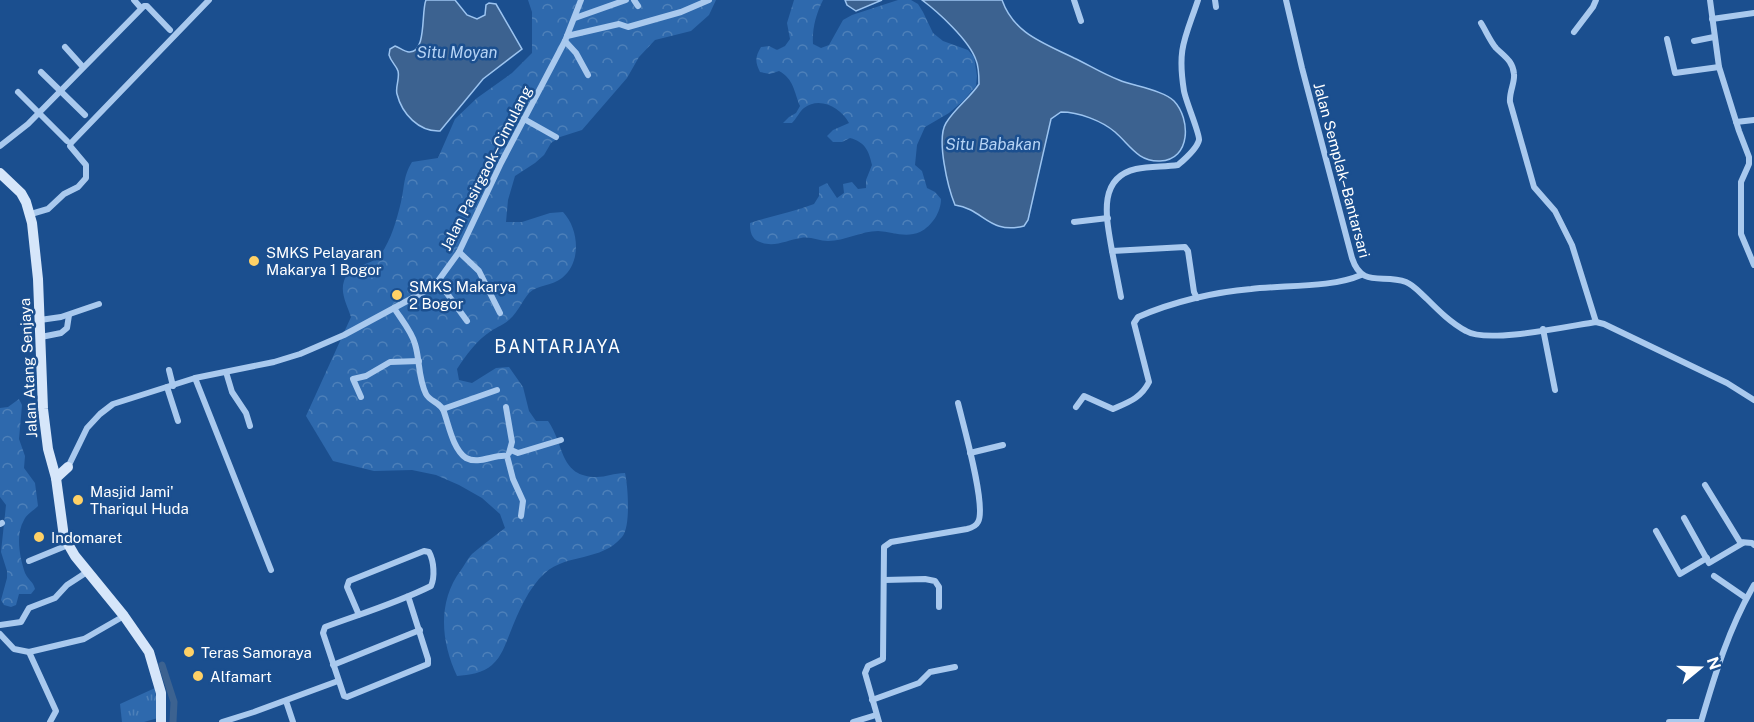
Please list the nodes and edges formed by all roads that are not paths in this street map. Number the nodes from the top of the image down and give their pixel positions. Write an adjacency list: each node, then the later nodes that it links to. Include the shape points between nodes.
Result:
1 (134, 0): 11 (street)
2 (209, 0): 39 (street, via 71,143 86,165 86,178 48,209)
3 (581, 0): 13 (street, Jalan Pasirgaok–Cimulang)
4 (626, 0): 13 (street)
5 (709, 0): 20 (street, via 628,27 619,24)
6 (1074, 0): 15 (street)
7 (1198, 0): 40 (street, via 1182,44 1181,59 1188,109 1199,133 1198,142 1178,165 1138,169 1120,176 1108,195)
8 (1286, 0): 45 (street, Jalan Semplak–Bantarsari, via 1352,258)
9 (1596, 0): 18 (street)
10 (1710, 0): 14 (street)
11 (141, 8): 17 (street, via 147,6); 24 (street)
12 (1754, 13): 14 (street)
13 (575, 18): 20 (street, Jalan Pasirgaok–Cimulang)
14 (1712, 19): 19 (street)
15 (1081, 21)
16 (1481, 23): 55 (street, via 1495,47 1511,63 1514,73 1510,102 1527,166 1534,187 1555,211 1572,245)
17 (170, 30)
18 (1574, 32)
19 (1714, 37): 22 (street); 25 (street)
20 (566, 38): 27 (street); 32 (street, Jalan Pasirgaok–Cimulang)
21 (1667, 39): 25 (street, via 1675,73)
22 (1694, 41)
23 (65, 47): 24 (street)
24 (83, 67): 28 (street)
25 (1719, 67): 34 (street)
26 (41, 72): 28 (street)
27 (588, 75)
28 (61, 90): 30 (street); 31 (street)
29 (18, 93): 30 (street)
30 (39, 114): 36 (street); 37 (street)
31 (85, 115)
32 (524, 119): 35 (street); 43 (street, Jalan Pasirgaok–Cimulang)
33 (1754, 120): 34 (street)
34 (1736, 122): 44 (street, via 1749,157 1741,182 1741,234)
35 (556, 137)
36 (67, 141)
37 (0, 146)
38 (0, 173): 39 (main road, Jalan Atang Senjaya, via 21,193)
39 (34, 213): 53 (main road, Jalan Atang Senjaya)
40 (1108, 218): 41 (street); 42 (street)
41 (1074, 222)
42 (1112, 251): 47 (street); 48 (street, via 1185,247)
43 (459, 252): 46 (street, Jalan Pasirgaok–Cimulang); 51 (street, via 479,271)
44 (1754, 265)
45 (1362, 274): 48 (street, via 1330,282); 56 (street, Jalan Semplak–Bantarsari, via 1407,283 1473,334 1491,337)
46 (438, 281): 50 (street, Jalan Pasirgaok–Cimulang); 54 (street)
47 (1121, 297)
48 (1197, 298): 69 (street, via 1134,320 1149,382 1143,393 1113,409 1084,396)
49 (99, 304): 52 (street)
50 (394, 308): 58 (street, via 415,341); 60 (street, Jalan Pasirgaok–Cimulang, via 300,354)
51 (500, 313)
52 (69, 315): 53 (street); 57 (street, via 67,328 61,333)
53 (40, 320): 57 (main road, Jalan Atang Senjaya)
54 (467, 321)
55 (1596, 322): 56 (street, Jalan Semplak–Bantarsari); 66 (street, Jalan Semplak–Bantarsari, via 1727,383)
56 (1543, 329): 64 (street)
57 (41, 337): 77 (main road, Jalan Atang Senjaya, via 48,449)
58 (419, 362): 65 (street, via 390,362 366,376 356,377 353,379); 70 (street, via 425,393)
59 (169, 370): 62 (street)
60 (226, 372): 61 (street, Jalan Pasirgaok–Cimulang); 72 (street)
61 (195, 378): 62 (street, Jalan Pasirgaok–Cimulang); 87 (street)
62 (170, 386): 71 (street); 77 (street, Jalan Pasirgaok–Cimulang, via 106,408 87,428)
63 (497, 390): 70 (street)
64 (1555, 390)
65 (361, 397)
66 (1754, 400)
67 (958, 404): 76 (street)
68 (506, 407): 75 (street, via 512,442)
69 (1076, 407)
70 (443, 409): 75 (street, via 458,448 467,458 480,460)
71 (178, 421)
72 (250, 426)
73 (561, 440): 75 (street)
74 (1003, 445): 76 (street)
75 (509, 453): 79 (street, via 513,479 523,501)
76 (970, 453): 90 (street, via 977,482 979,521 958,532 888,543 883,551)
77 (61, 473): 84 (main road, Jalan Atang Senjaya, via 62,525)
78 (1705, 485): 82 (street)
79 (521, 516)
80 (1684, 518): 85 (street)
81 (1656, 531): 85 (street, via 1680,574)
82 (1743, 543): 83 (street); 85 (street, via 1709,562)
83 (1754, 545)
84 (68, 546): 86 (street); 88 (main road, Jalan Atang Senjaya)
85 (1707, 558)
86 (29, 561)
87 (271, 570)
88 (87, 572): 96 (main road, Jalan Atang Senjaya); 97 (street, via 55,598 28,608 21,622)
89 (1714, 576): 93 (street)
90 (884, 580): 94 (street, via 935,581 939,587); 104 (street, via 883,659 868,666 865,673)
91 (1754, 585): 93 (street)
92 (408, 596): 95 (street); 95 (street, via 432,585 429,552 348,581); 98 (street)
93 (1746, 598): 116 (street, via 1721,654)
94 (939, 607)
95 (359, 615): 101 (street, via 323,630)
96 (124, 616): 100 (street, via 84,639); 109 (main road, Jalan Atang Senjaya, via 144,643 155,668 161,693)
97 (0, 626)
98 (420, 630): 101 (street); 103 (street, via 427,665 348,697)
99 (0, 634): 100 (street, via 14,649)
100 (29, 652): 108 (street, via 56,711)
101 (333, 665): 103 (street)
102 (955, 667): 104 (street, via 930,672 919,683)
103 (338, 681): 105 (street)
104 (872, 700): 107 (street)
105 (286, 701): 106 (street); 112 (street)
106 (254, 712): 110 (street); 111 (street)
107 (876, 715): 113 (street); 114 (street)
108 (50, 722)
109 (161, 722)
110 (222, 722)
111 (258, 722)
112 (293, 722)
113 (853, 722)
114 (879, 722)
115 (1669, 722): 116 (street)
116 (1701, 722)

